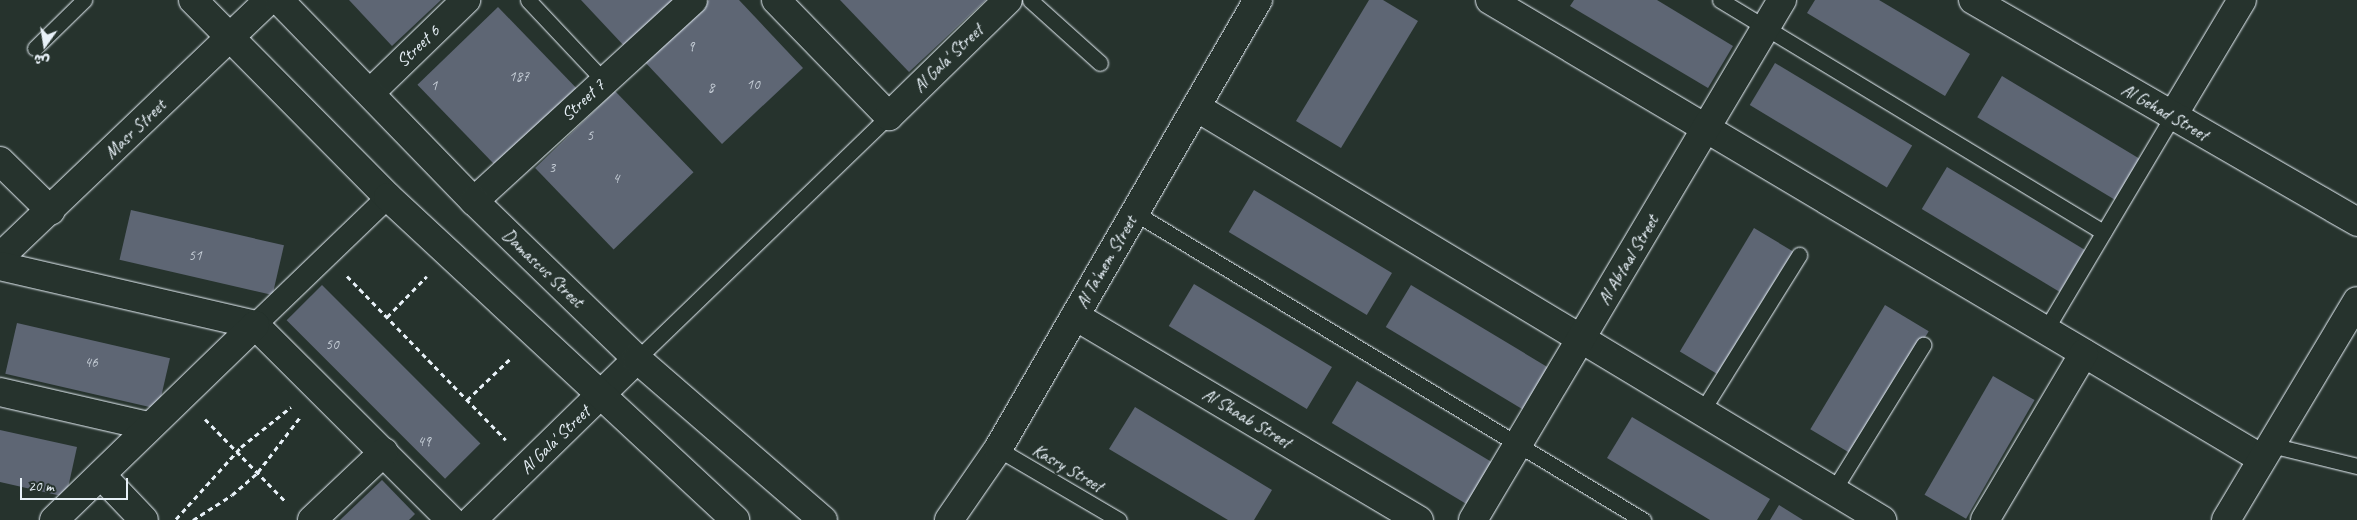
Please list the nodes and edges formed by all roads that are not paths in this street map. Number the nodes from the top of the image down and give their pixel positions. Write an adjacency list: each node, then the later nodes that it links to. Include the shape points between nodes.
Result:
1 (84, 0): 19 (lane)
2 (193, 0): 18 (street)
3 (269, 0): 18 (street, Masr Street)
4 (279, 0): 22 (street, Damascus Street)
5 (466, 0): 22 (street, Street 6)
6 (528, 0): 21 (lane)
7 (693, 0): 21 (street, Street 7)
8 (776, 0): 24 (street)
9 (1008, 0): 24 (street, Al Gala' Street)
10 (1030, 0): 20 (lane)
11 (1490, 0): 26 (street)
12 (1720, 0): 17 (lane)
13 (1782, 0): 17 (street, Al Abtaal Street)
14 (1973, 0): 25 (street, Al Gehad Street)
15 (2242, 0): 25 (street)
16 (1250, 4): 23 (street, Al Ta'mem Street)
17 (1766, 28): 26 (street, Al Abtaal Street); 33 (lane)
18 (229, 38): 28 (street); 30 (street, Masr Street)
19 (35, 48)
20 (1100, 63)
21 (604, 81): 29 (street, Street 7)
22 (370, 92): 29 (street, Damascus Street)
23 (1196, 107): 31 (street, Al Ta'mem Street); 41 (street)
24 (888, 116): 44 (lane)
25 (2172, 116): 32 (street, Al Gehad Street); 33 (lane)
26 (1706, 128): 40 (street); 41 (street, Al Abtaal Street)
27 (0, 162): 30 (street)
28 (388, 197): 39 (street); 46 (street)
29 (474, 201): 44 (street, Damascus Street)
30 (51, 211): 35 (street, Masr Street)
31 (1135, 212): 38 (street, Al Ta'mem Street); 49 (lane)
32 (2357, 222)
33 (2103, 232): 40 (lane)
34 (1799, 254): 47 (lane)
35 (0, 257)
36 (0, 266): 39 (street)
37 (2357, 301): 52 (street)
38 (1075, 316): 50 (street, Al Ta'mem Street); 65 (street, Al Shaab Street)
39 (255, 325): 48 (street); 51 (street)
40 (2045, 331): 43 (street)
41 (1581, 338): 47 (street); 49 (street, Al Abtaal Street)
42 (1923, 345): 55 (lane)
43 (2084, 353): 52 (street); 69 (street)
44 (637, 359): 46 (street, Al Gala' Street); 62 (street, Damascus Street)
45 (0, 392): 48 (street)
46 (600, 396): 60 (street, Al Gala' Street); 61 (street)
47 (1702, 411): 55 (street)
48 (149, 426): 54 (street)
49 (1518, 445): 66 (street, Al Abtaal Street); 67 (lane)
50 (998, 449): 63 (street, Al Ta'mem Street); 64 (lane, Kasry Street)
51 (384, 452): 56 (street); 59 (street)
52 (2267, 452): 53 (lane); 70 (street)
53 (2357, 466)
54 (101, 475): 57 (street); 58 (street)
55 (1833, 491): 68 (street)
56 (302, 513)
57 (54, 520)
58 (144, 520)
59 (451, 520)
60 (472, 520)
61 (735, 520)
62 (823, 520)
63 (949, 520)
64 (1119, 520)
65 (1419, 520)
66 (1473, 520)
67 (1643, 520)
68 (1882, 520)
69 (1985, 520)
70 (2226, 520)

